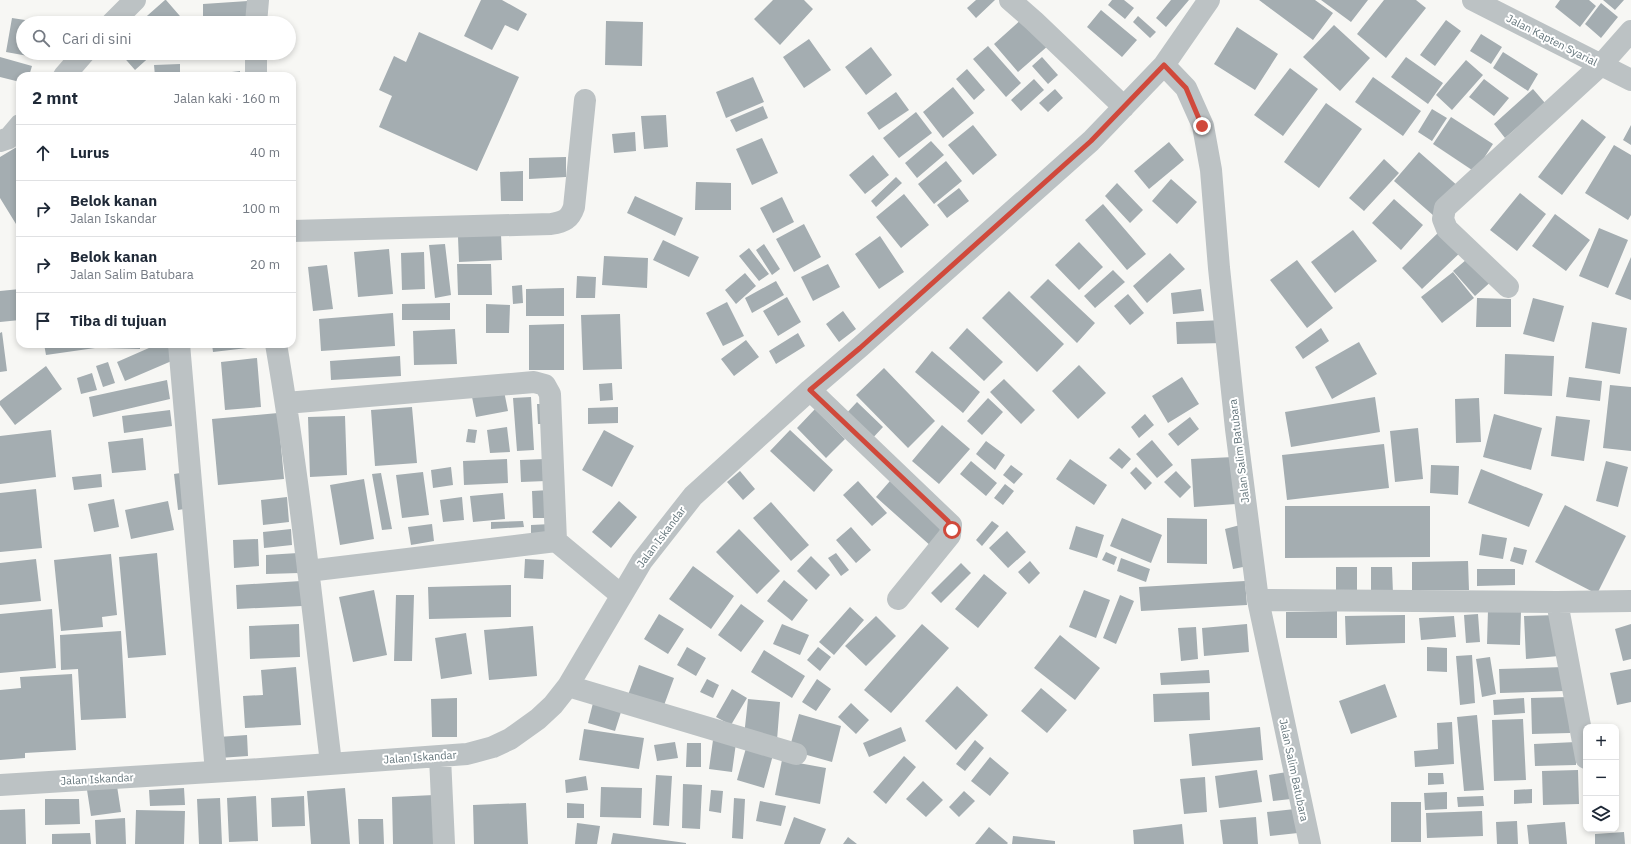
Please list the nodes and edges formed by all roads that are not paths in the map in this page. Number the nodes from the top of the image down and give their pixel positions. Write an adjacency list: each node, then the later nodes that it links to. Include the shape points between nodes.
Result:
1 (135, 0): 6 (street)
2 (258, 0): 7 (street)
3 (1010, 0): 17 (street)
4 (1208, 0): 11 (street, Jalan Iskandar)
5 (1473, 0): 12 (street, Jalan Kapten Syarial)
6 (119, 16)
7 (257, 16)
8 (1631, 31): 12 (street)
9 (78, 60): 13 (street)
10 (256, 60): 14 (street)
11 (1164, 65): 17 (street, Jalan Iskandar); 30 (street, Jalan Salim Batubara, via 1186,88 1202,126 1211,170 1219,268)
12 (1601, 65): 15 (street, Jalan Kapten Syarial); 21 (street, via 1445,208 1443,219 1447,229)
13 (67, 72)
14 (256, 72)
15 (1631, 80)
16 (585, 100): 20 (street, via 574,207 565,221 551,224)
17 (1124, 107): 24 (street, Jalan Iskandar, via 1091,141)
18 (16, 129): 19 (street, via 8,138)
19 (0, 141)
20 (296, 231)
21 (1508, 287)
22 (179, 348): 38 (street)
23 (277, 348): 25 (street)
24 (810, 390): 28 (street, Jalan Iskandar, via 693,496 642,561); 29 (street, via 951,525 950,536)
25 (286, 403): 26 (street, via 534,382 545,385 550,394); 27 (street)
26 (556, 541): 27 (street); 28 (street)
27 (308, 571): 37 (street)
28 (621, 595): 33 (street, Jalan Iskandar)
29 (898, 599)
30 (1258, 600): 32 (street); 41 (street, Jalan Salim Batubara)
31 (1631, 601): 32 (street)
32 (1557, 602): 34 (street)
33 (568, 686): 35 (street); 36 (street, Jalan Iskandar, via 538,719 510,739 467,754)
34 (1583, 742)
35 (796, 754)
36 (440, 757): 37 (street, Jalan Iskandar); 40 (street)
37 (330, 763): 38 (street, Jalan Iskandar)
38 (216, 772): 39 (street, Jalan Iskandar)
39 (0, 785)
40 (444, 844)
41 (1310, 844)

